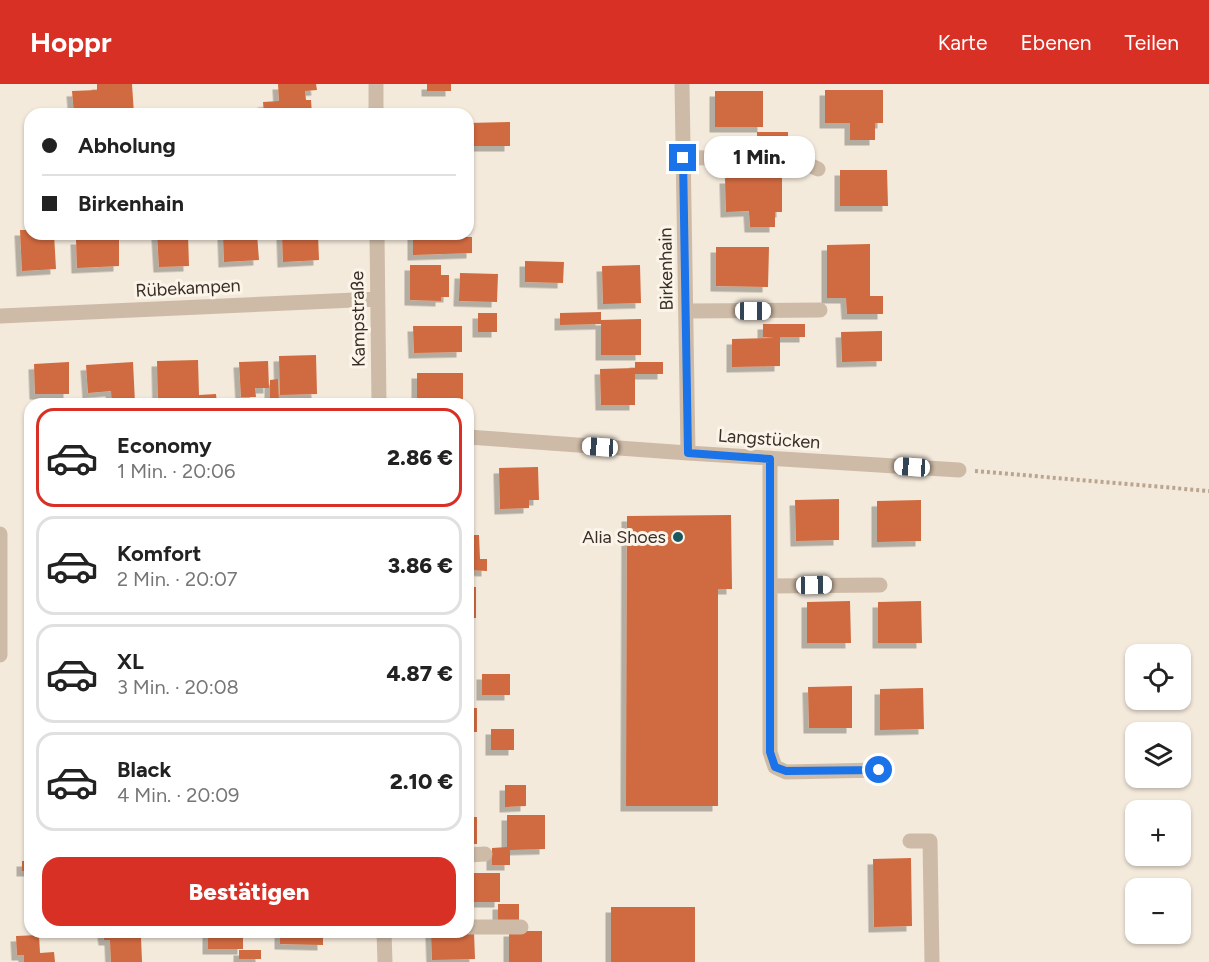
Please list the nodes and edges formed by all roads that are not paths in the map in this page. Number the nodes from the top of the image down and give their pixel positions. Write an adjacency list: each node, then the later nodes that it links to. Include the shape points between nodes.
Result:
1 (376, 84): 3 (street)
2 (682, 84): 4 (street, Birkenhain)
3 (376, 108)
4 (683, 158): 5 (street, via 792,158); 9 (street, Birkenhain)
5 (818, 169)
6 (377, 240): 7 (street, Kampstraße)
7 (377, 299): 10 (street, Rübekampen); 11 (street, Kampstraße)
8 (820, 310): 9 (street)
9 (686, 311): 13 (street, Birkenhain)
10 (0, 316)
11 (379, 398)
12 (474, 437): 13 (street, Langstücken)
13 (688, 453): 14 (street, Langstücken)
14 (770, 459): 15 (street, Langstücken); 18 (street)
15 (959, 470)
16 (0, 534): 19 (street)
17 (880, 585): 18 (street)
18 (770, 586): 21 (street, via 770,752 775,767 786,771)
19 (1, 636): 20 (street)
20 (0, 655)
21 (879, 770)
22 (910, 841): 29 (street, via 930,841)
23 (485, 854): 24 (street)
24 (474, 855)
25 (474, 927): 26 (street)
26 (521, 927)
27 (384, 938): 28 (street)
28 (385, 962)
29 (932, 962)

